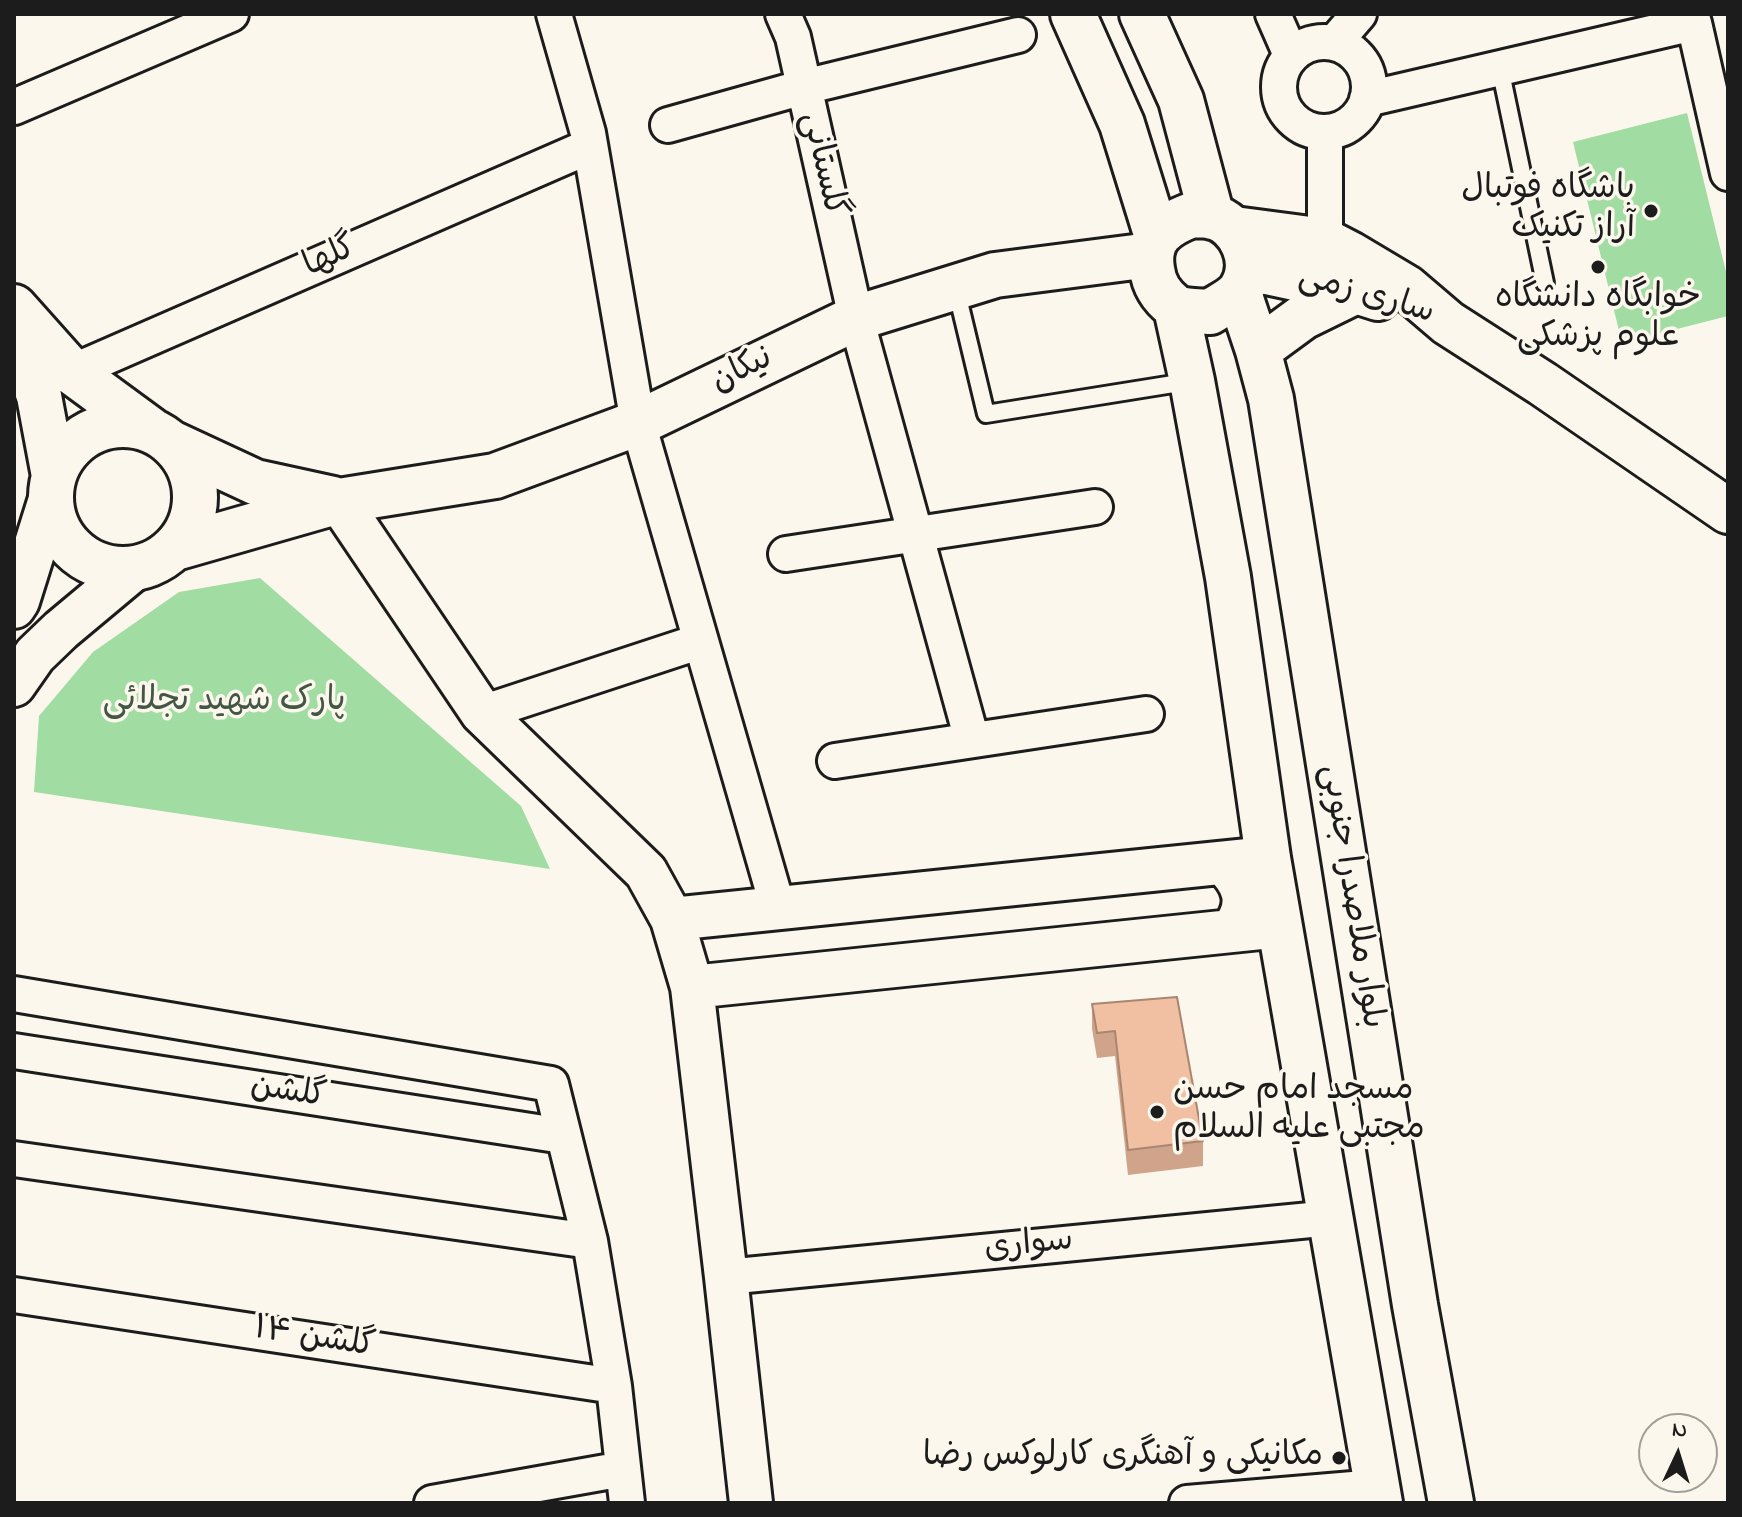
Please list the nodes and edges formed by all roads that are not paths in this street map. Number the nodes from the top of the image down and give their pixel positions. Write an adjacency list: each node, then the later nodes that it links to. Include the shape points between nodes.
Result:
1 (231, 14): 16 (street)
2 (554, 14): 20 (street)
3 (783, 14): 13 (street, گلستانی)
4 (1073, 14): 17 (main road)
5 (1142, 14): 15 (main road, بلوار ملاصدرا جنوبی)
6 (1273, 14): 11 (street)
7 (1359, 14): 10 (street)
8 (1694, 18): 12 (street); 21 (street)
9 (1018, 35): 13 (street)
10 (1334, 43): 11 (street, via 1304,46); 14 (street, via 1359,59 1369,85)
11 (1291, 55): 19 (street, via 1278,83 1280,99 1297,124)
12 (1500, 68): 14 (street); 25 (lane)
13 (804, 87): 18 (street); 30 (street, گلستانی)
14 (1367, 99): 19 (street, via 1351,122)
15 (1181, 100): 17 (main road, via 1171,127 1160,133 1141,137); 24 (main road, بلوار ملاصدرا جنوبی)
16 (14, 107)
17 (1122, 124): 23 (main road)
18 (668, 125)
19 (1325, 132): 22 (street)
20 (590, 146): 34 (street, گلها); 36 (street)
21 (1728, 173)
22 (1325, 241): 24 (main road, ساری زمی); 31 (main road, ساری زمی, via 1407,288)
23 (1154, 246): 24 (main road, via 1172,222 1192,215); 26 (main road, نیکان); 29 (main road, via 1154,286)
24 (1233, 252): 27 (main road, ساری زمی); 29 (main road, via 1210,312); 33 (main road, بلوار ملاصدرا جنوبی)
25 (1545, 283)
26 (955, 287): 30 (main road, نیکان); 35 (lane, via 986,414)
27 (1356, 291): 31 (main road, ساری زمی); 33 (main road, via 1303,317)
28 (14, 307): 34 (main road)
29 (1176, 308): 35 (main road)
30 (856, 318): 36 (main road, نیکان); 42 (street, گلستانی)
31 (1448, 323): 41 (main road)
32 (14, 325): 38 (main road, via 39,396)
33 (1260, 358): 35 (main road, via 1224,350 1203,361); 75 (main road, بلوار ملاصدرا جنوبی, via 1271,399 1412,1290)
34 (72, 372): 37 (main road)
35 (1192, 381): 53 (main road, via 1228,577)
36 (638, 423): 39 (main road, نیکان, via 495,476); 47 (street)
37 (161, 436): 38 (main road, via 127,425 82,437 65,454); 39 (main road, via 255,482); 43 (main road, via 186,461 195,483 196,507)
38 (52, 487): 45 (main road, via 55,523 68,544 98,564); 46 (street)
39 (339, 501): 43 (main road); 49 (street)
40 (1095, 507): 42 (street)
41 (1728, 511)
42 (915, 534): 44 (street); 51 (street, گلستانی)
43 (175, 548): 45 (main road)
44 (786, 554)
45 (134, 569): 48 (street, via 35,655)
46 (14, 607)
47 (701, 641): 49 (street); 55 (street)
48 (14, 685)
49 (482, 713): 56 (street, via 646,872)
50 (1146, 714): 51 (street)
51 (972, 740): 52 (street)
52 (835, 761)
53 (1268, 858): 54 (street); 57 (main road)
54 (1223, 863): 55 (street); 58 (street, via 1243,891 1244,903)
55 (778, 908): 56 (street)
56 (672, 919): 59 (street)
57 (1280, 926): 58 (street); 64 (main road)
58 (1231, 931): 59 (street)
59 (692, 987): 66 (street)
60 (14, 994): 62 (street, گلشن, via 551,1084)
61 (14, 1051): 62 (street, گلشن)
62 (563, 1136): 65 (street)
63 (14, 1159): 65 (street)
64 (1331, 1218): 66 (street, سواری); 70 (main road)
65 (590, 1241): 68 (street)
66 (726, 1277): 73 (street)
67 (14, 1295): 68 (street, گلشن ۱۴)
68 (614, 1386): 69 (street)
69 (623, 1469): 71 (street); 72 (street)
70 (1378, 1495): 74 (street)
71 (432, 1503)
72 (627, 1503)
73 (751, 1503)
74 (1187, 1503)
75 (1451, 1503)

